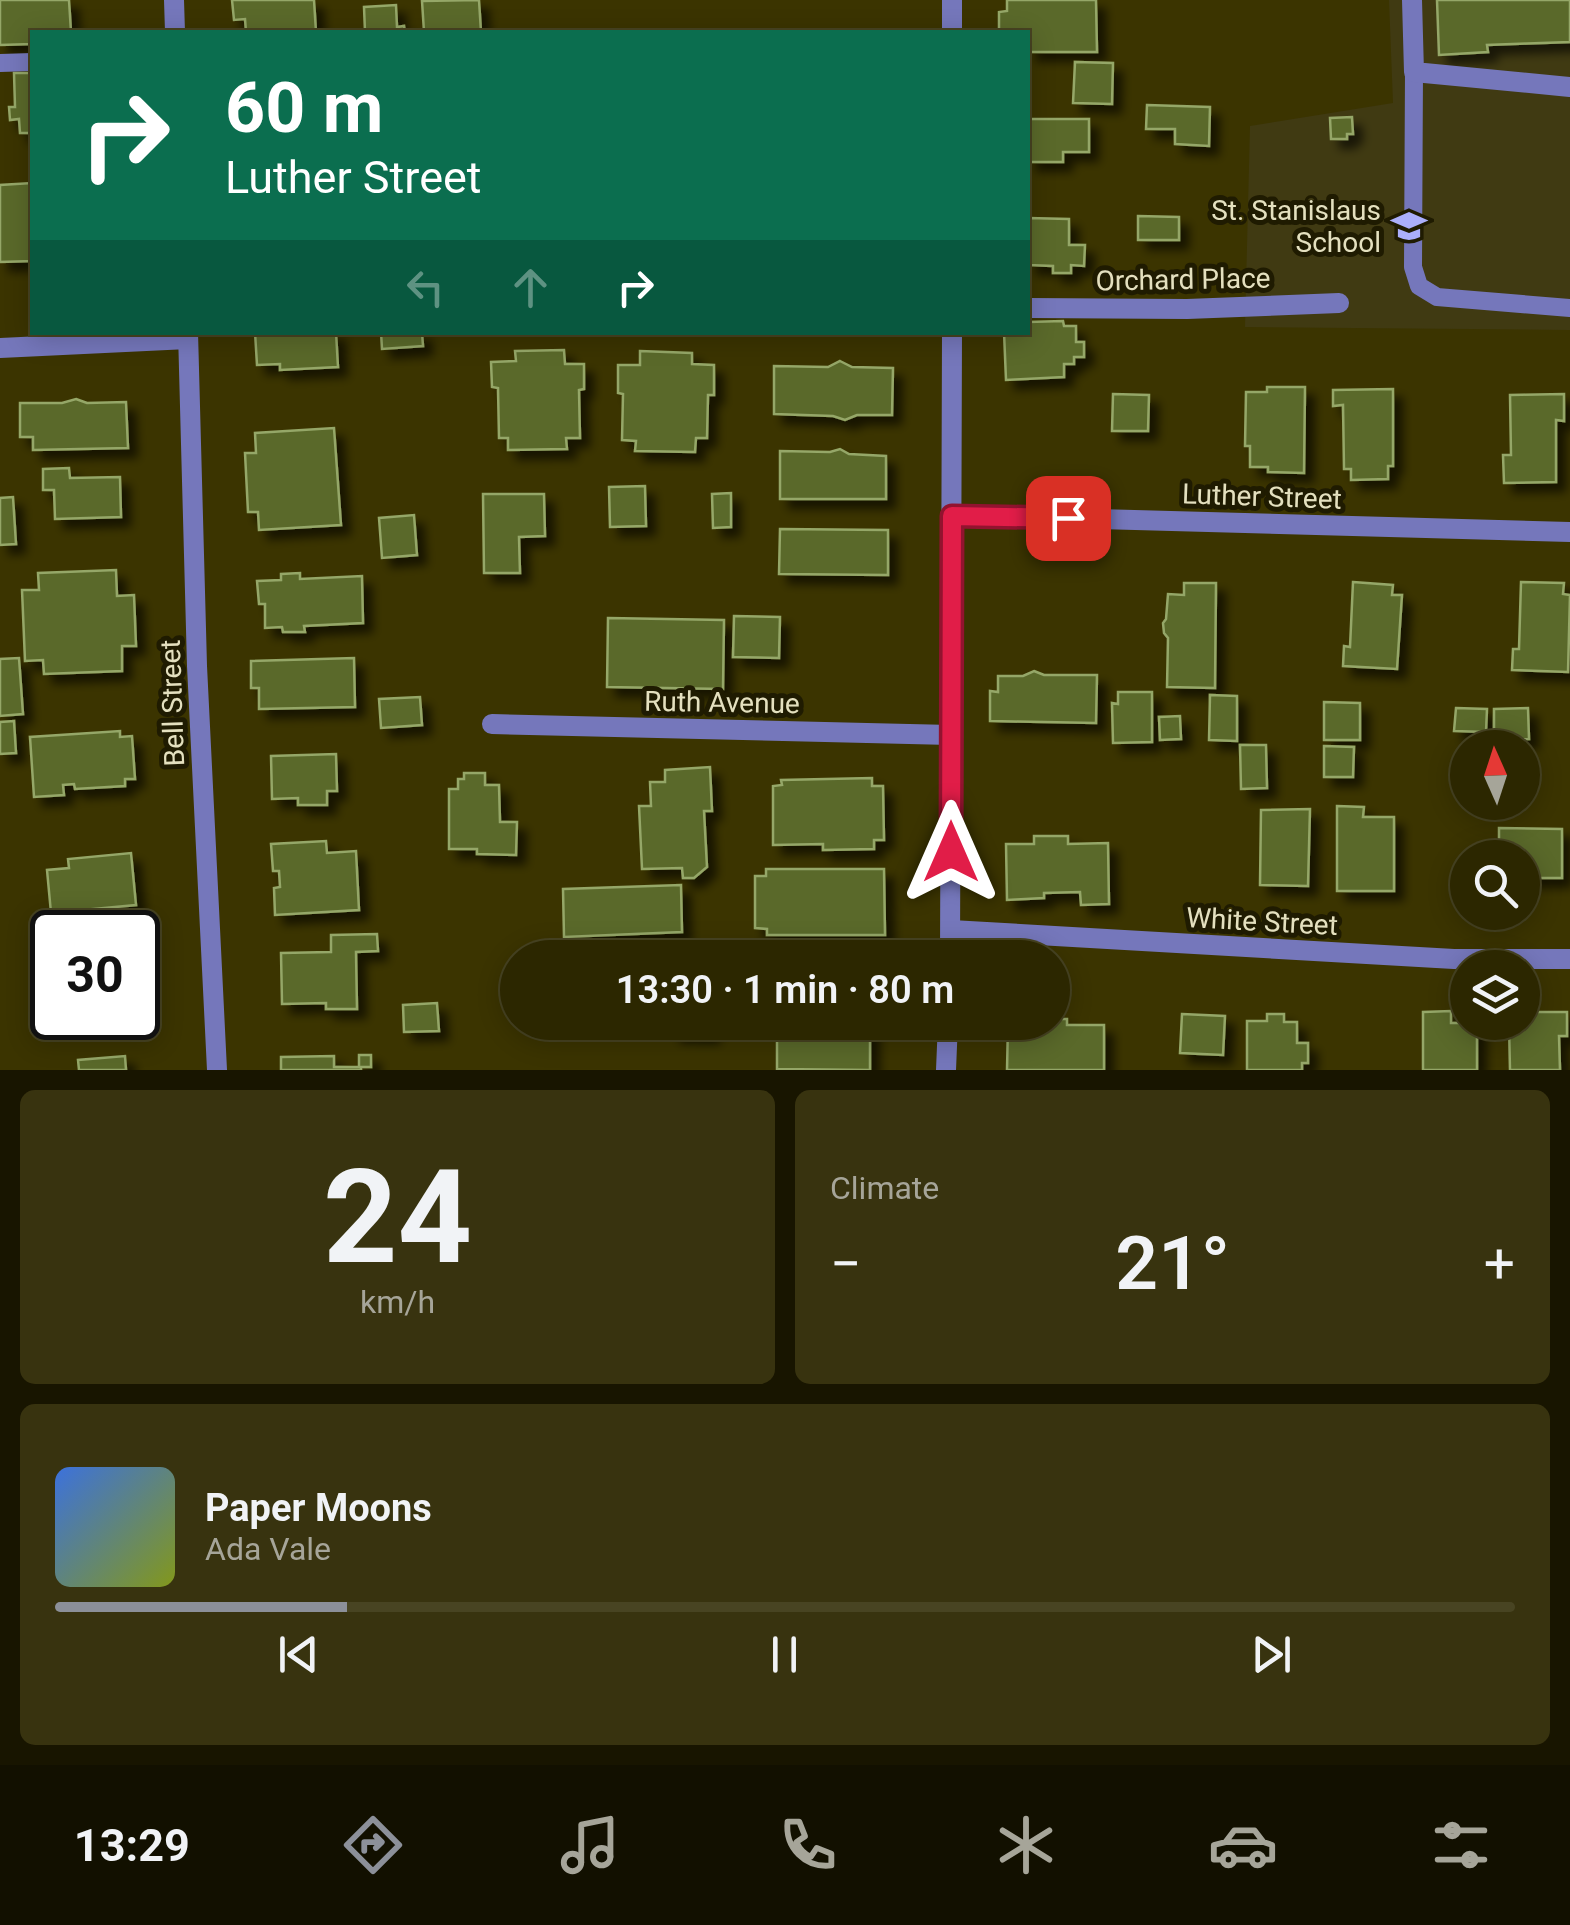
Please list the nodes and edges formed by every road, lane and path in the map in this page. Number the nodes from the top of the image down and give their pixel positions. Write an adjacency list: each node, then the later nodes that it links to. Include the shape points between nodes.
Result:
1 (174, 0): 4 (street)
2 (952, 0): 5 (street)
3 (1412, 0): 8 (street)
4 (175, 30)
5 (952, 30)
6 (30, 62): 7 (lane)
7 (0, 64)
8 (1414, 72): 9 (street); 12 (lane, via 1413,266 1419,286 1437,297)
9 (1570, 86)
10 (1339, 303): 11 (street, Orchard Place)
11 (1030, 308)
12 (1570, 308)
13 (952, 335): 16 (street)
14 (188, 336): 15 (street); 24 (street, Bell Street)
15 (0, 348)
16 (952, 516): 17 (street, Luther Street); 19 (street)
17 (1570, 532)
18 (492, 724): 19 (street, Ruth Avenue)
19 (951, 735): 20 (street)
20 (951, 930): 21 (street); 22 (street, White Street, via 1454,960)
21 (951, 940)
22 (1570, 960)
23 (947, 1040): 25 (street)
24 (217, 1070)
25 (946, 1070)

